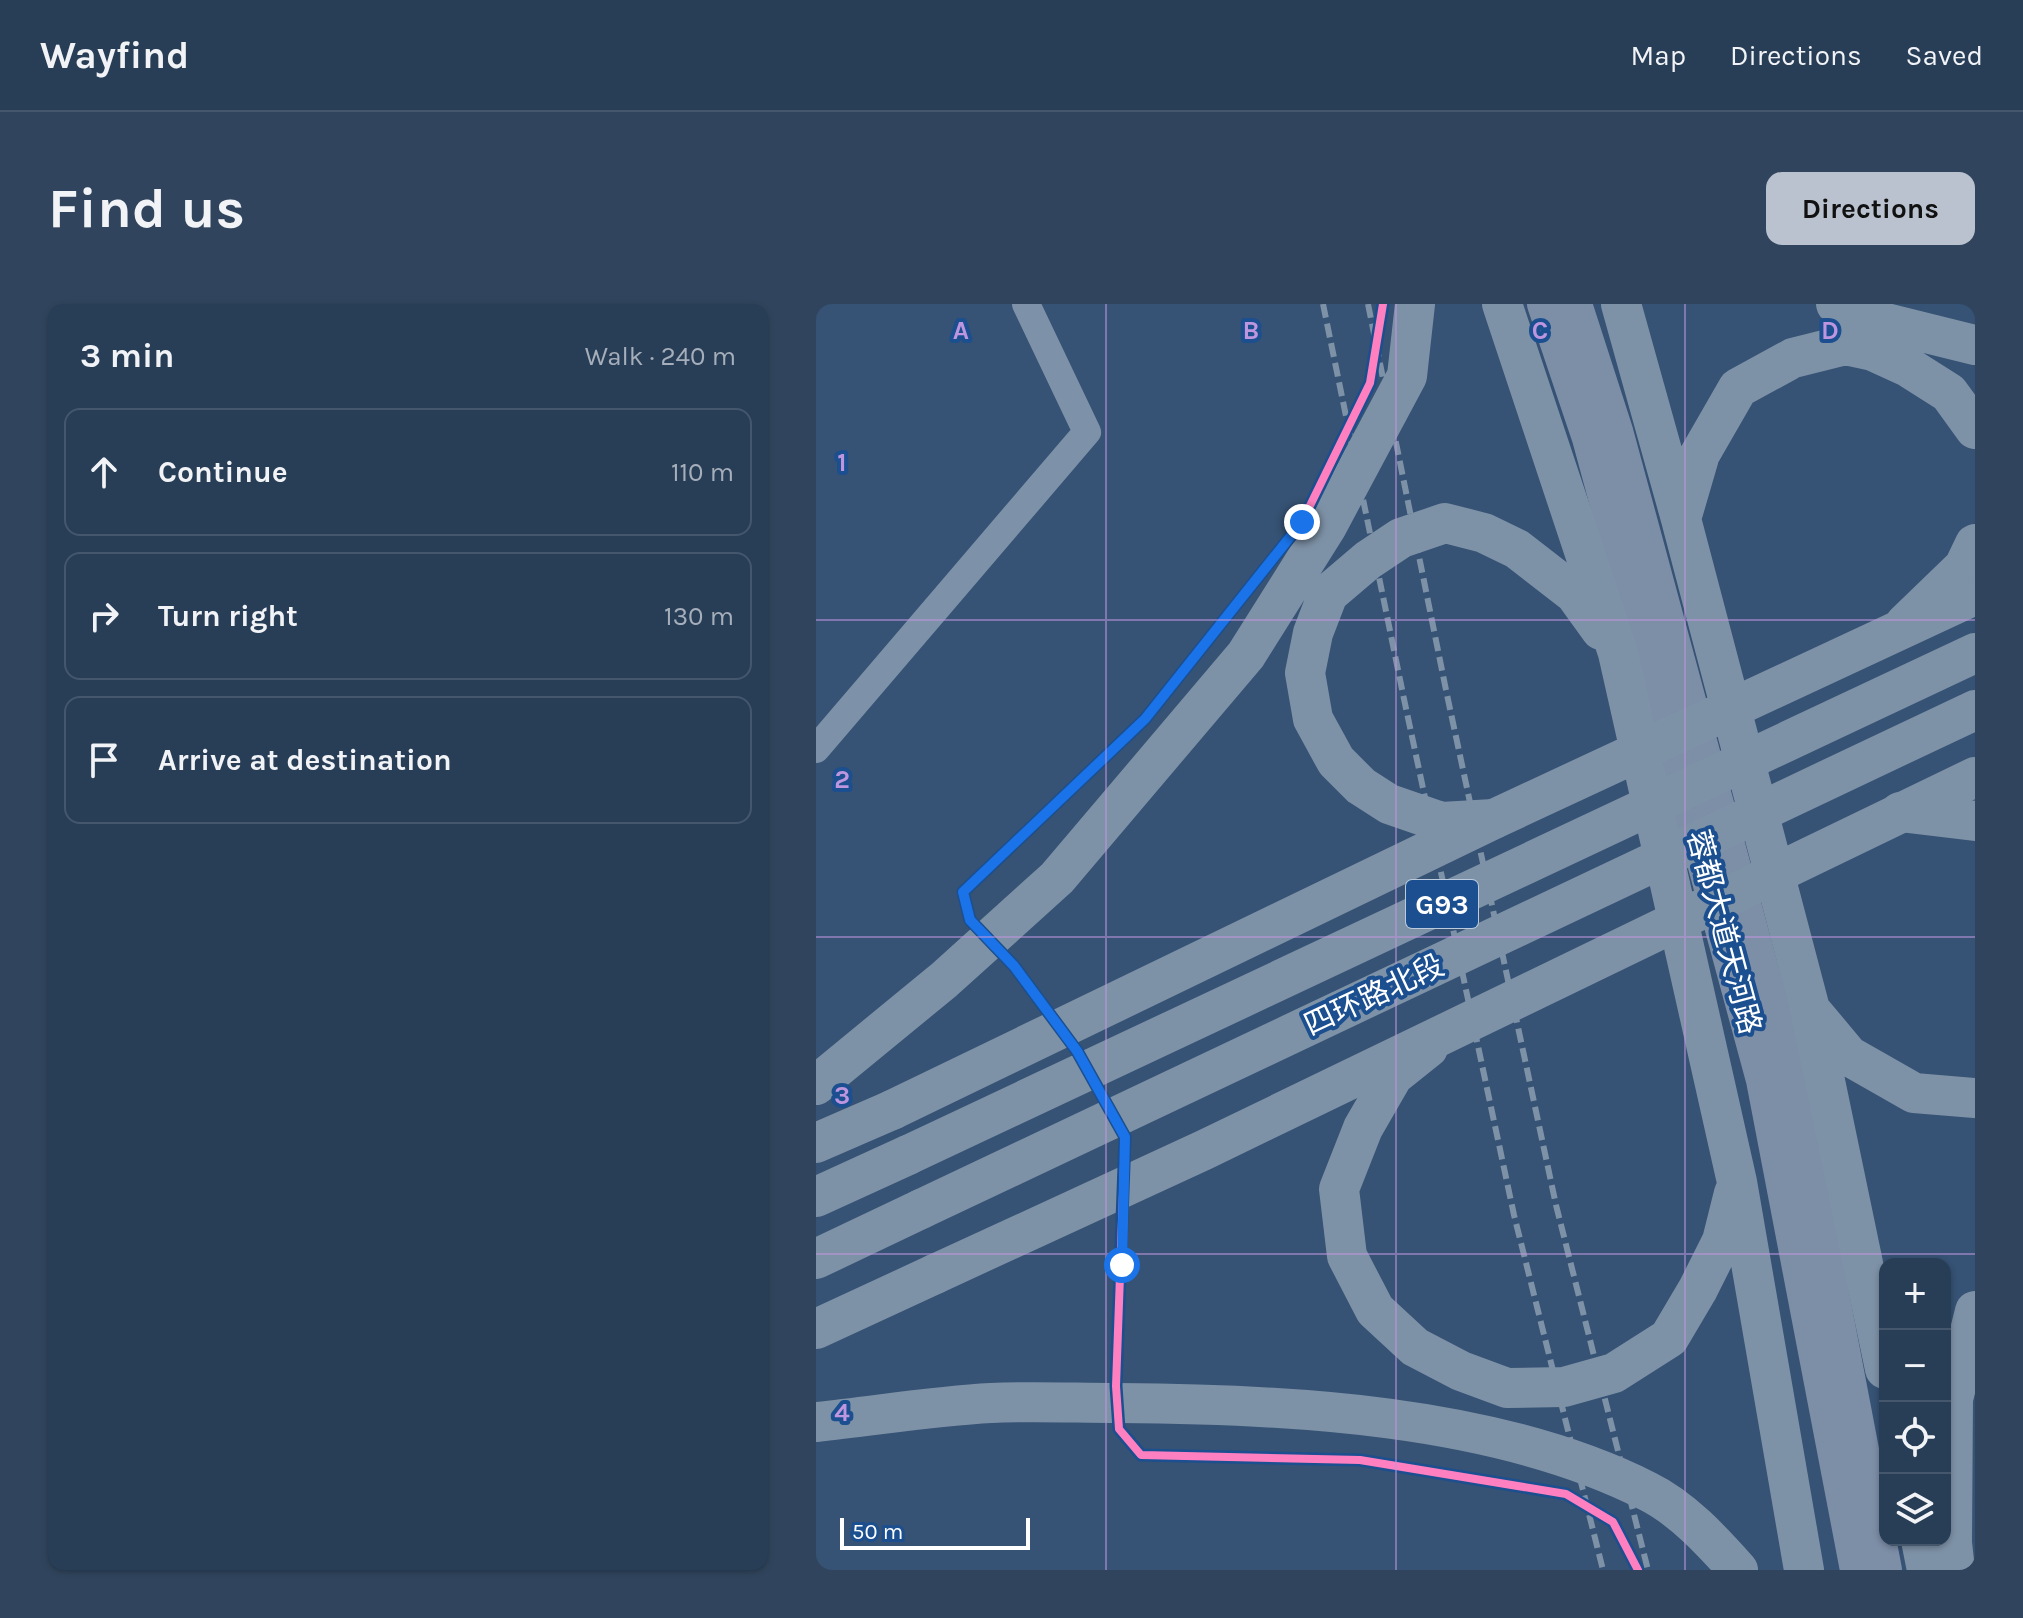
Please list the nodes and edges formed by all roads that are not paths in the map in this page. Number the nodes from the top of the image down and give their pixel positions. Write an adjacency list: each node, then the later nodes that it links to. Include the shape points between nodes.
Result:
1 (1026, 304): 17 (street, via 1087,432)
2 (1415, 304): 24 (highway, via 1407,376 1327,526 1246,655 1057,878)
3 (1502, 304): 14 (highway)
4 (1545, 304): 37 (main road, 蓉都大道天河路, via 1590,438 1764,1080)
5 (1574, 304): 38 (main road, 蓉都大道天河路, via 1615,431 1789,1074)
6 (1621, 304): 10 (highway)
7 (1836, 304): 8 (highway, via 1886,323)
8 (1975, 345)
9 (1975, 429): 10 (highway, via 1949,393 1873,351 1845,345 1793,358 1738,388 1700,454)
10 (1681, 519): 22 (highway)
11 (1975, 544): 13 (highway, via 1964,567)
12 (1975, 595): 13 (highway, bridge)
13 (1899, 630): 20 (highway, bridge)
14 (1618, 653): 20 (highway, via 1575,594 1517,549 1445,523 1401,538 1328,594 1305,673 1313,719 1336,761 1389,804 1441,822); 27 (highway)
15 (1975, 653): 28 (highway, 四环路北段 / G93, bridge)
16 (1975, 710): 29 (highway, 四环路北段 / G93, bridge)
17 (816, 749)
18 (1975, 777): 19 (highway, bridge)
19 (1900, 812): 21 (highway); 23 (highway, bridge)
20 (1494, 819): 26 (highway, bridge)
21 (1975, 821)
22 (1810, 1009): 25 (highway, via 1849,1056 1914,1093); 32 (highway)
23 (1454, 1027): 27 (highway, bridge, via 1393,1076 1363,1128 1339,1189 1347,1256 1375,1310 1415,1347 1507,1388 1564,1387 1614,1373 1669,1338 1722,1241); 31 (highway, bridge, via 1204,1150)
24 (816, 1085)
25 (1975, 1098)
26 (816, 1143)
27 (1737, 1182): 36 (highway)
28 (816, 1197)
29 (816, 1259)
30 (1975, 1311): 40 (highway, via 1953,1399)
31 (816, 1329)
32 (1879, 1340)
33 (816, 1422): 35 (highway, via 991,1403 1227,1403 1395,1420 1486,1435 1564,1456 1649,1491 1689,1521)
34 (1922, 1546): 39 (highway)
35 (1738, 1570)
36 (1804, 1570)
37 (1858, 1570)
38 (1884, 1570)
39 (1927, 1570)
40 (1955, 1570)

